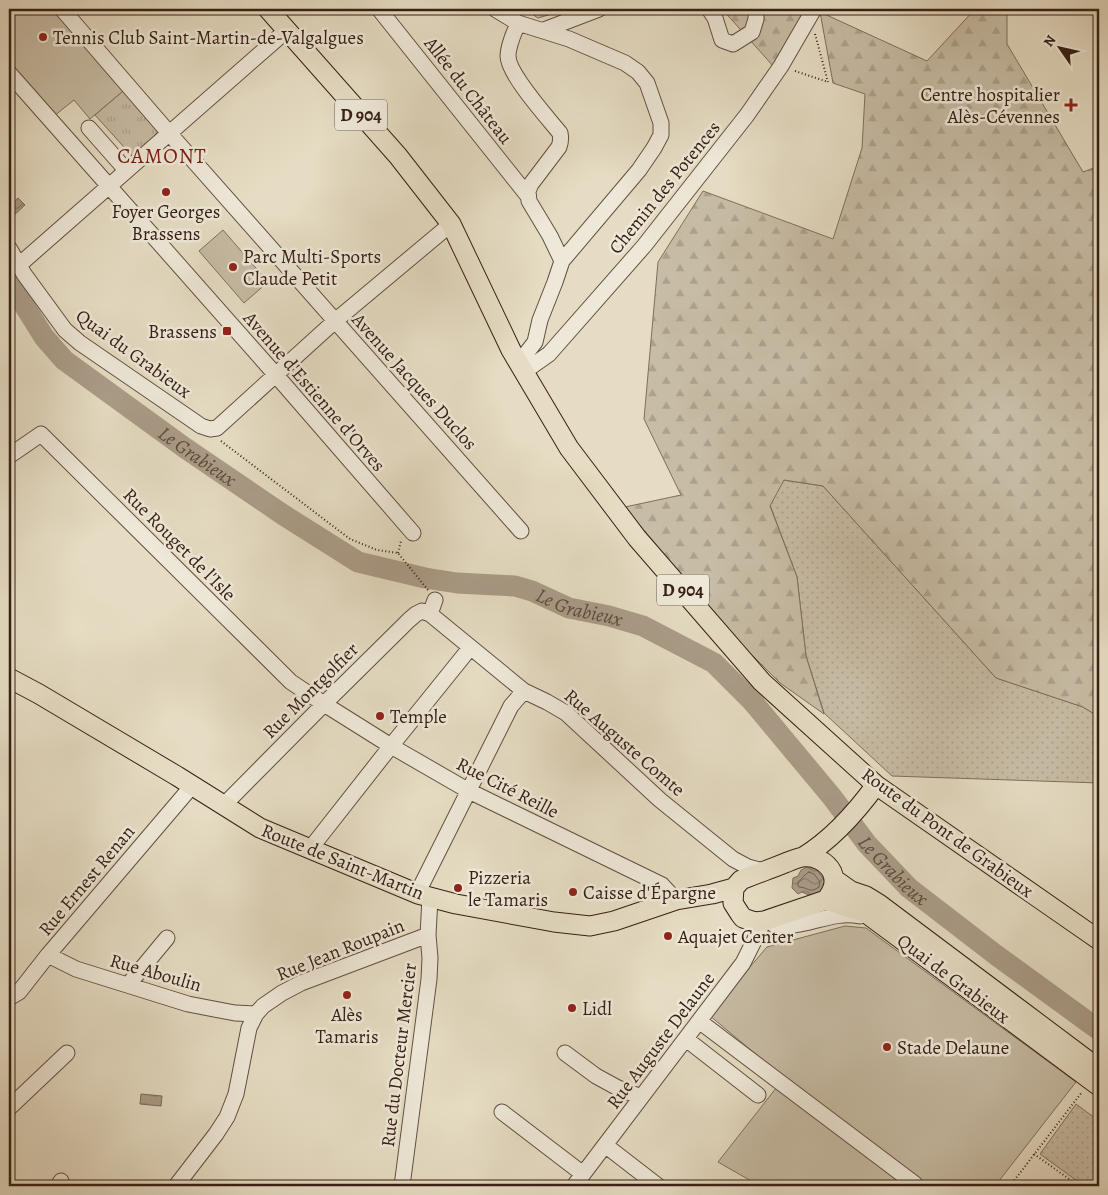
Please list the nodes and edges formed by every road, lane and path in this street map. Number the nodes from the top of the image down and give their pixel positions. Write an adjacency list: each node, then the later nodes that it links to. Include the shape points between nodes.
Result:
1 (62, 9): 15 (street, Avenue Jacques Duclos)
2 (268, 9): 10 (main road, D 904)
3 (379, 9): 18 (street, Allée du Château)
4 (495, 9): 9 (street)
5 (599, 9): 11 (street)
6 (709, 9): 7 (street, via 722,40 733,44 752,32)
7 (756, 9)
8 (812, 13): 12 (street, Chemin des Potences); 12 (path, via 828,82)
9 (518, 22): 11 (street); 18 (street, via 509,52 509,64 560,133 561,139 559,147 529,187)
10 (287, 30): 15 (street); 19 (main road, D 904, via 398,156)
11 (544, 30): 21 (street, via 625,63 638,72 647,83 661,123 661,135 639,170)
12 (780, 66): 24 (street, Chemin des Potences, via 747,115 644,246 549,354 532,366)
13 (9, 73): 17 (street, Avenue d'Estienne d'Orves)
14 (89, 128): 16 (street)
15 (169, 133): 16 (street); 23 (street, Avenue Jacques Duclos)
16 (126, 170): 17 (street)
17 (108, 186): 22 (street); 25 (street, Avenue d'Estienne d'Orves)
18 (528, 196): 21 (street, Allée du Château)
19 (451, 224): 23 (street); 24 (main road, D 904)
20 (9, 248): 22 (street, Quai du Grabieux)
21 (562, 261): 24 (street, via 535,342 525,354)
22 (18, 265): 26 (street, Quai du Grabieux, via 65,330)
23 (335, 321): 25 (street); 28 (street, Avenue Jacques Duclos)
24 (521, 368): 38 (main road, Route du Pont de Grabieux / D 904, via 569,448 637,538 762,682)
25 (275, 374): 26 (street, via 217,428); 29 (street, Avenue d'Estienne d'Orves)
26 (205, 428): 30 (path, via 350,539 377,550 398,553)
27 (9, 456): 34 (street, Rue Rouget de l'Isle, via 41,434 291,682)
28 (521, 531)
29 (413, 533)
30 (433, 603): 31 (street, Rue Auguste Comte); 34 (street, Rue Montgolfier, via 416,614)
31 (470, 648): 33 (street, Rue Auguste Comte); 35 (street)
32 (9, 678): 36 (main road, Route de Saint-Martin)
33 (524, 691): 37 (street, via 512,706); 43 (street, Rue Auguste Comte, via 566,714 660,800)
34 (324, 704): 35 (street, Rue Cité Reille); 39 (street, Rue Montgolfier)
35 (391, 746): 37 (street, Rue Cité Reille); 41 (street)
36 (192, 786): 39 (main road, Route de Saint-Martin); 56 (street, Rue Ernest Renan)
37 (469, 792): 46 (street, via 420,888); 48 (street, Rue Cité Reille, via 662,886)
38 (871, 792): 40 (main road, Route de Saint-Martin); 55 (main road, Route du Pont de Grabieux / D 904)
39 (223, 806): 41 (main road, Route de Saint-Martin, via 260,828)
40 (828, 840): 42 (main road, Route de Saint-Martin); 45 (main road)
41 (310, 849): 46 (main road, Route de Saint-Martin)
42 (803, 857): 44 (main road, Route de Saint-Martin); 45 (main road, via 814,857)
43 (734, 859): 44 (street, Rue Auguste Comte); 47 (street, via 739,869)
44 (763, 871): 47 (main road, Route de Saint-Martin)
45 (830, 871): 49 (main road, via 834,885); 65 (main road, Quai de Grabieux, via 851,891 879,904)
46 (424, 896): 48 (main road, Route de Saint-Martin, via 590,926); 53 (street, Rue du Docteur Mercier)
47 (738, 897): 48 (main road, Route de Saint-Martin, via 712,894); 51 (main road, Route de Saint-Martin, via 754,922); 57 (street, via 746,929)
48 (676, 900)
49 (826, 900): 50 (main road, Quai de Grabieux); 51 (main road, Route de Saint-Martin); 52 (street)
50 (873, 918): 52 (street, via 850,914); 65 (main road, Quai de Grabieux)
51 (766, 921): 52 (street, via 778,928); 57 (street, Rue Auguste Delaune)
52 (814, 921)
53 (428, 935): 60 (street, Rue Jean Roupain, via 301,983 263,1006); 76 (street, Rue du Docteur Mercier, via 429,979)
54 (168, 938): 58 (street)
55 (1099, 940)
56 (48, 955): 58 (street, Rue Aboulin); 59 (street, Rue Ernest Renan, via 19,992)
57 (745, 958): 61 (street, Rue Auguste Delaune)
58 (128, 985): 60 (street, Rue Aboulin, via 188,1004)
59 (9, 998)
60 (256, 1014): 75 (street, Rue Jean Roupain, via 249,1028 236,1094 227,1117)
61 (699, 1021): 62 (street, Rue Auguste Delaune); 74 (street)
62 (686, 1039): 66 (street); 67 (street, Rue Auguste Delaune)
63 (67, 1053): 68 (street)
64 (565, 1053): 67 (street, via 596,1076)
65 (1096, 1078): 71 (path)
66 (758, 1095)
67 (642, 1097): 70 (street, Rue Auguste Delaune)
68 (9, 1108)
69 (502, 1112): 72 (street)
70 (605, 1145): 72 (street, Rue Auguste Delaune); 77 (street)
71 (1034, 1154): 73 (path); 80 (path)
72 (578, 1180)
73 (1013, 1183): 78 (path); 79 (path)
74 (915, 1184)
75 (176, 1186)
76 (402, 1186)
77 (658, 1186)
78 (1010, 1186)
79 (1018, 1186)
80 (1080, 1186)

